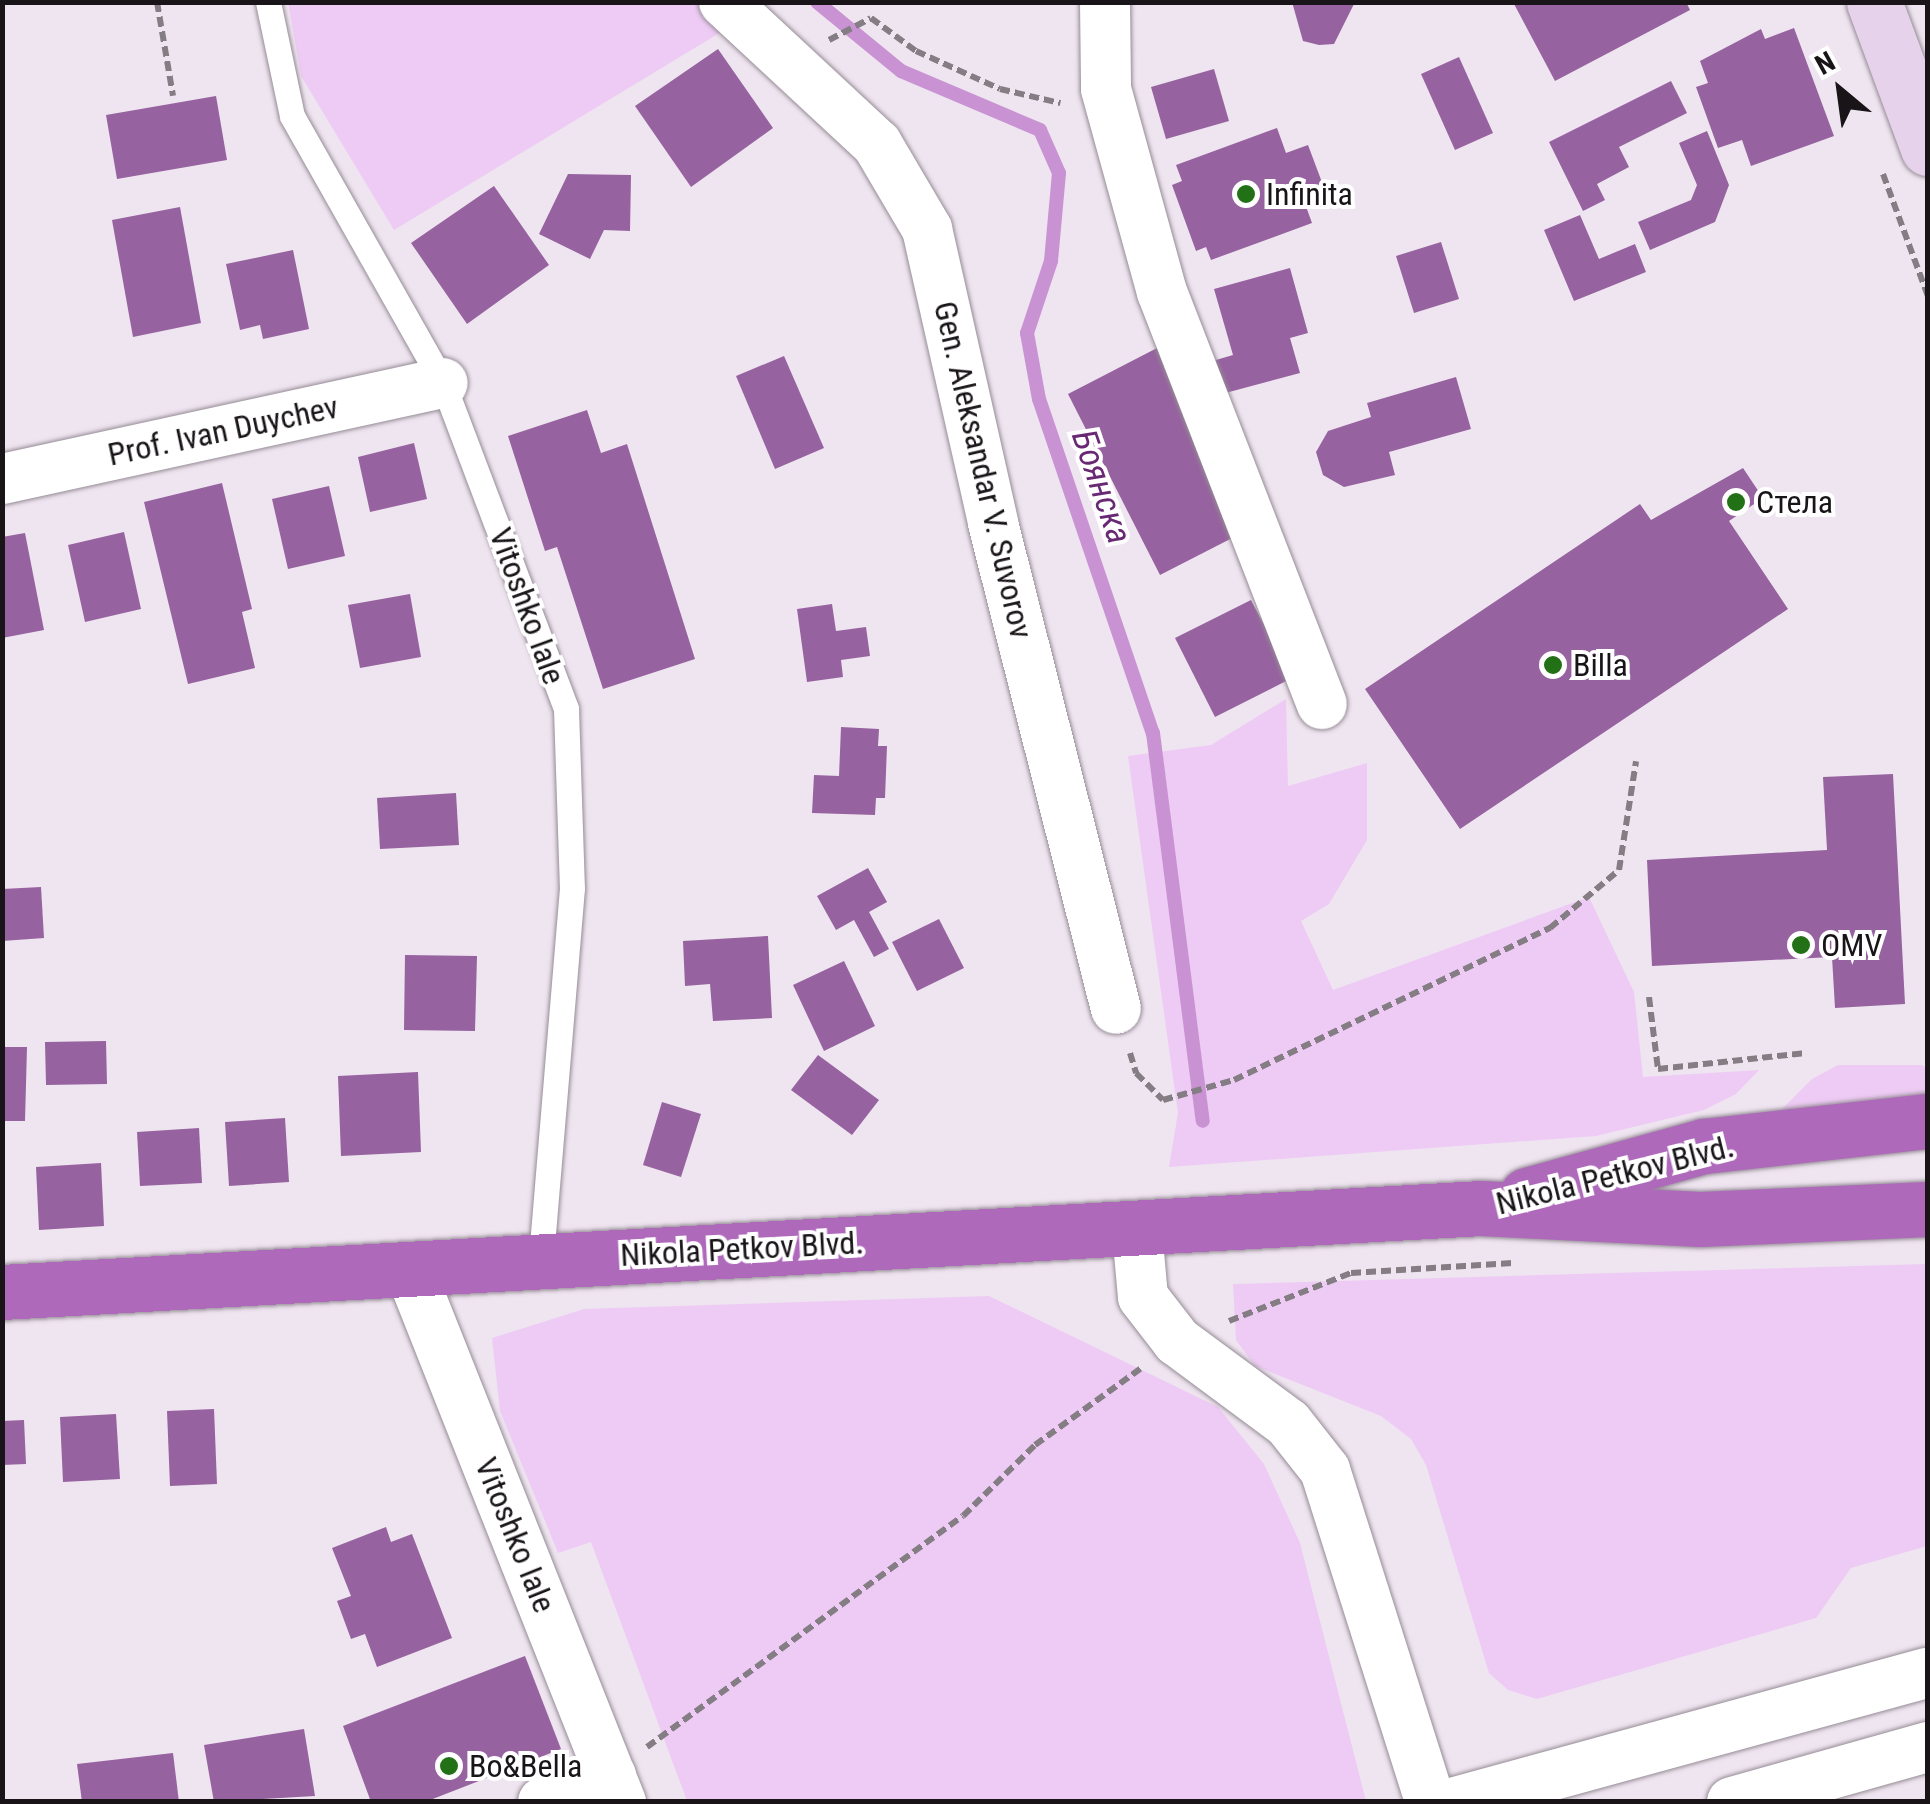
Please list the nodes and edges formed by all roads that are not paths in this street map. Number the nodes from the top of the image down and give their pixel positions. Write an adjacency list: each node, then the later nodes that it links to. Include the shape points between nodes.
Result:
1 (268, 2): 6 (lane, Vitoshko lale, via 292,116)
2 (724, 2): 9 (street, Gen. Aleksandar V. Suvorov, via 877,144 927,229 993,524)
3 (1105, 2): 8 (street, via 1106,89 1162,292)
4 (1874, 2): 5 (street)
5 (1928, 148)
6 (443, 383): 7 (street, Prof. Ivan Duychev); 14 (lane, Vitoshko lale, via 566,709 572,888)
7 (2, 479)
8 (1322, 704)
9 (1116, 1009)
10 (1928, 1121): 11 (highway, Nikola Petkov Blvd., via 1704,1146)
11 (1481, 1208): 12 (highway, Nikola Petkov Blvd., via 1700,1219); 13 (highway, Nikola Petkov Blvd.)
12 (1928, 1209)
13 (1138, 1231): 14 (highway, Nikola Petkov Blvd.); 23 (street, via 1144,1296 1178,1341 1288,1423 1325,1470)
14 (541, 1259): 15 (highway, Nikola Petkov Blvd.)
15 (409, 1268): 16 (highway, Nikola Petkov Blvd.); 21 (street, Vitoshko lale)
16 (2, 1292)
17 (1928, 1674): 18 (street)
18 (1812, 1705): 20 (street, via 1844,1718 1853,1734 1847,1760); 24 (street)
19 (1928, 1747): 20 (street)
20 (1832, 1774): 25 (street)
21 (616, 1789): 22 (street)
22 (543, 1802)
23 (1430, 1802)
24 (1455, 1802)
25 (1732, 1802)

